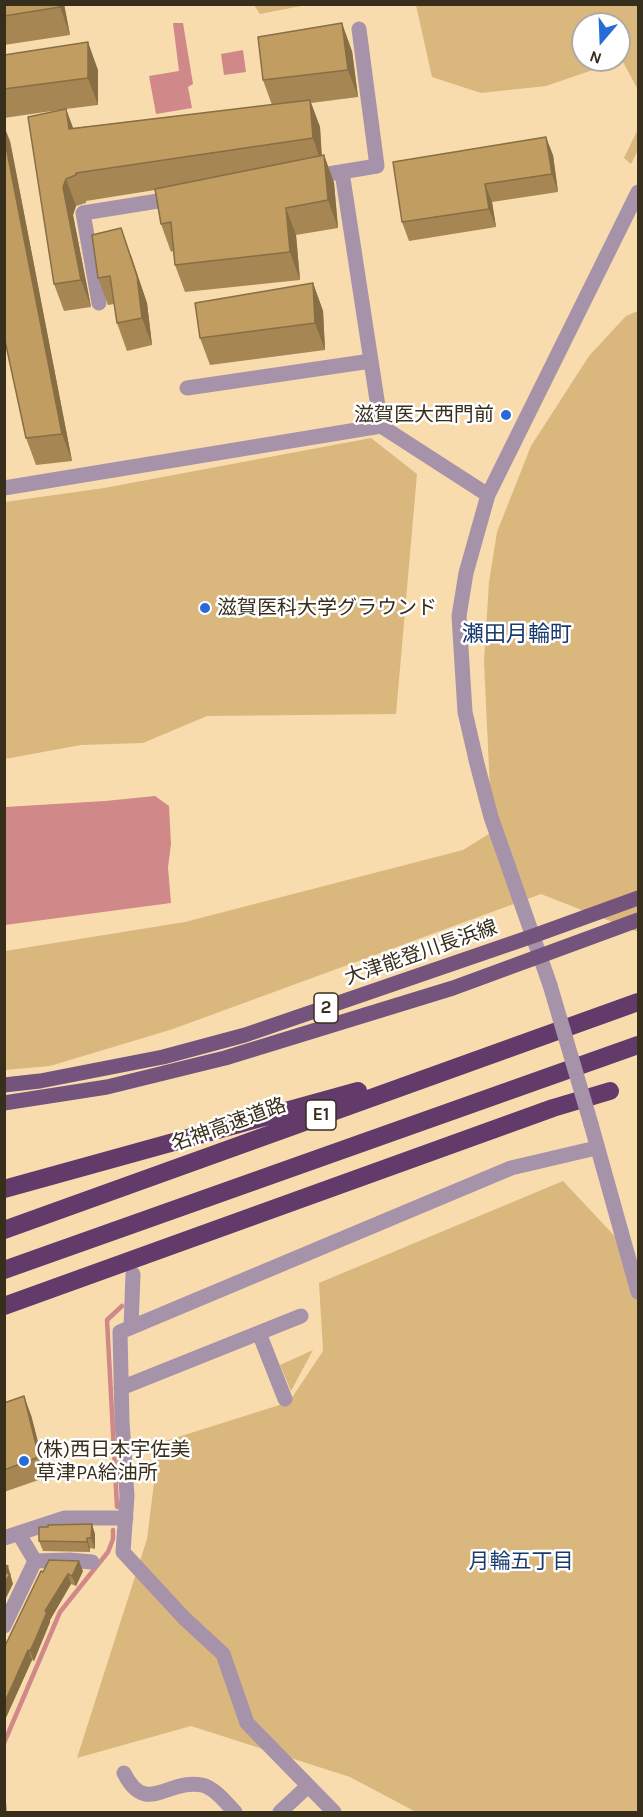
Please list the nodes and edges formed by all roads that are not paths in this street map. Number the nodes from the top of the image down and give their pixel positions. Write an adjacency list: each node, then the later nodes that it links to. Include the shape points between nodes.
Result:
1 (359, 29): 2 (street, via 376,166)
2 (342, 172): 3 (street); 7 (street)
3 (295, 179)
4 (639, 192): 11 (street)
5 (189, 196): 6 (street, via 83,213)
6 (99, 303)
7 (371, 361): 8 (street); 9 (street)
8 (187, 388)
9 (381, 426): 10 (street); 11 (street)
10 (4, 488)
11 (488, 495): 14 (street, via 466,573 459,616 465,712 490,817)
12 (639, 898): 14 (main road, 大津能登川長浜線 / 2)
13 (639, 921): 15 (main road, 大津能登川長浜線 / 2)
14 (533, 936): 15 (street); 19 (main road, 大津能登川長浜線 / 2, via 245,1035 163,1057)
15 (540, 955): 21 (main road, 大津能登川長浜線 / 2, via 453,988 225,1058 107,1087); 22 (street, bridge)
16 (639, 1002): 18 (highway, 名神高速道路 / E1)
17 (639, 1045): 25 (highway, E1)
18 (469, 1062): 23 (highway); 24 (highway, 名神高速道路 / E1)
19 (4, 1085)
20 (610, 1091): 28 (highway, via 553,1107)
21 (4, 1103)
22 (596, 1148): 27 (street); 30 (street, via 511,1168)
23 (4, 1188)
24 (4, 1230)
25 (4, 1270)
26 (133, 1274): 30 (street)
27 (639, 1292)
28 (4, 1306)
29 (301, 1316): 31 (street)
30 (132, 1328): 32 (street, via 120,1332)
31 (259, 1332): 32 (street); 33 (street)
32 (121, 1388): 34 (street)
33 (285, 1399)
34 (126, 1518): 35 (street, via 65,1518); 40 (street, via 123,1552 223,1654 248,1723)
35 (12, 1536): 36 (street)
36 (34, 1561): 37 (street); 38 (street)
37 (92, 1562)
38 (4, 1626)
39 (124, 1773): 42 (street, via 131,1788 144,1796 188,1784 204,1785)
40 (308, 1786): 41 (street); 43 (street)
41 (328, 1810)
42 (235, 1812)
43 (280, 1812)

